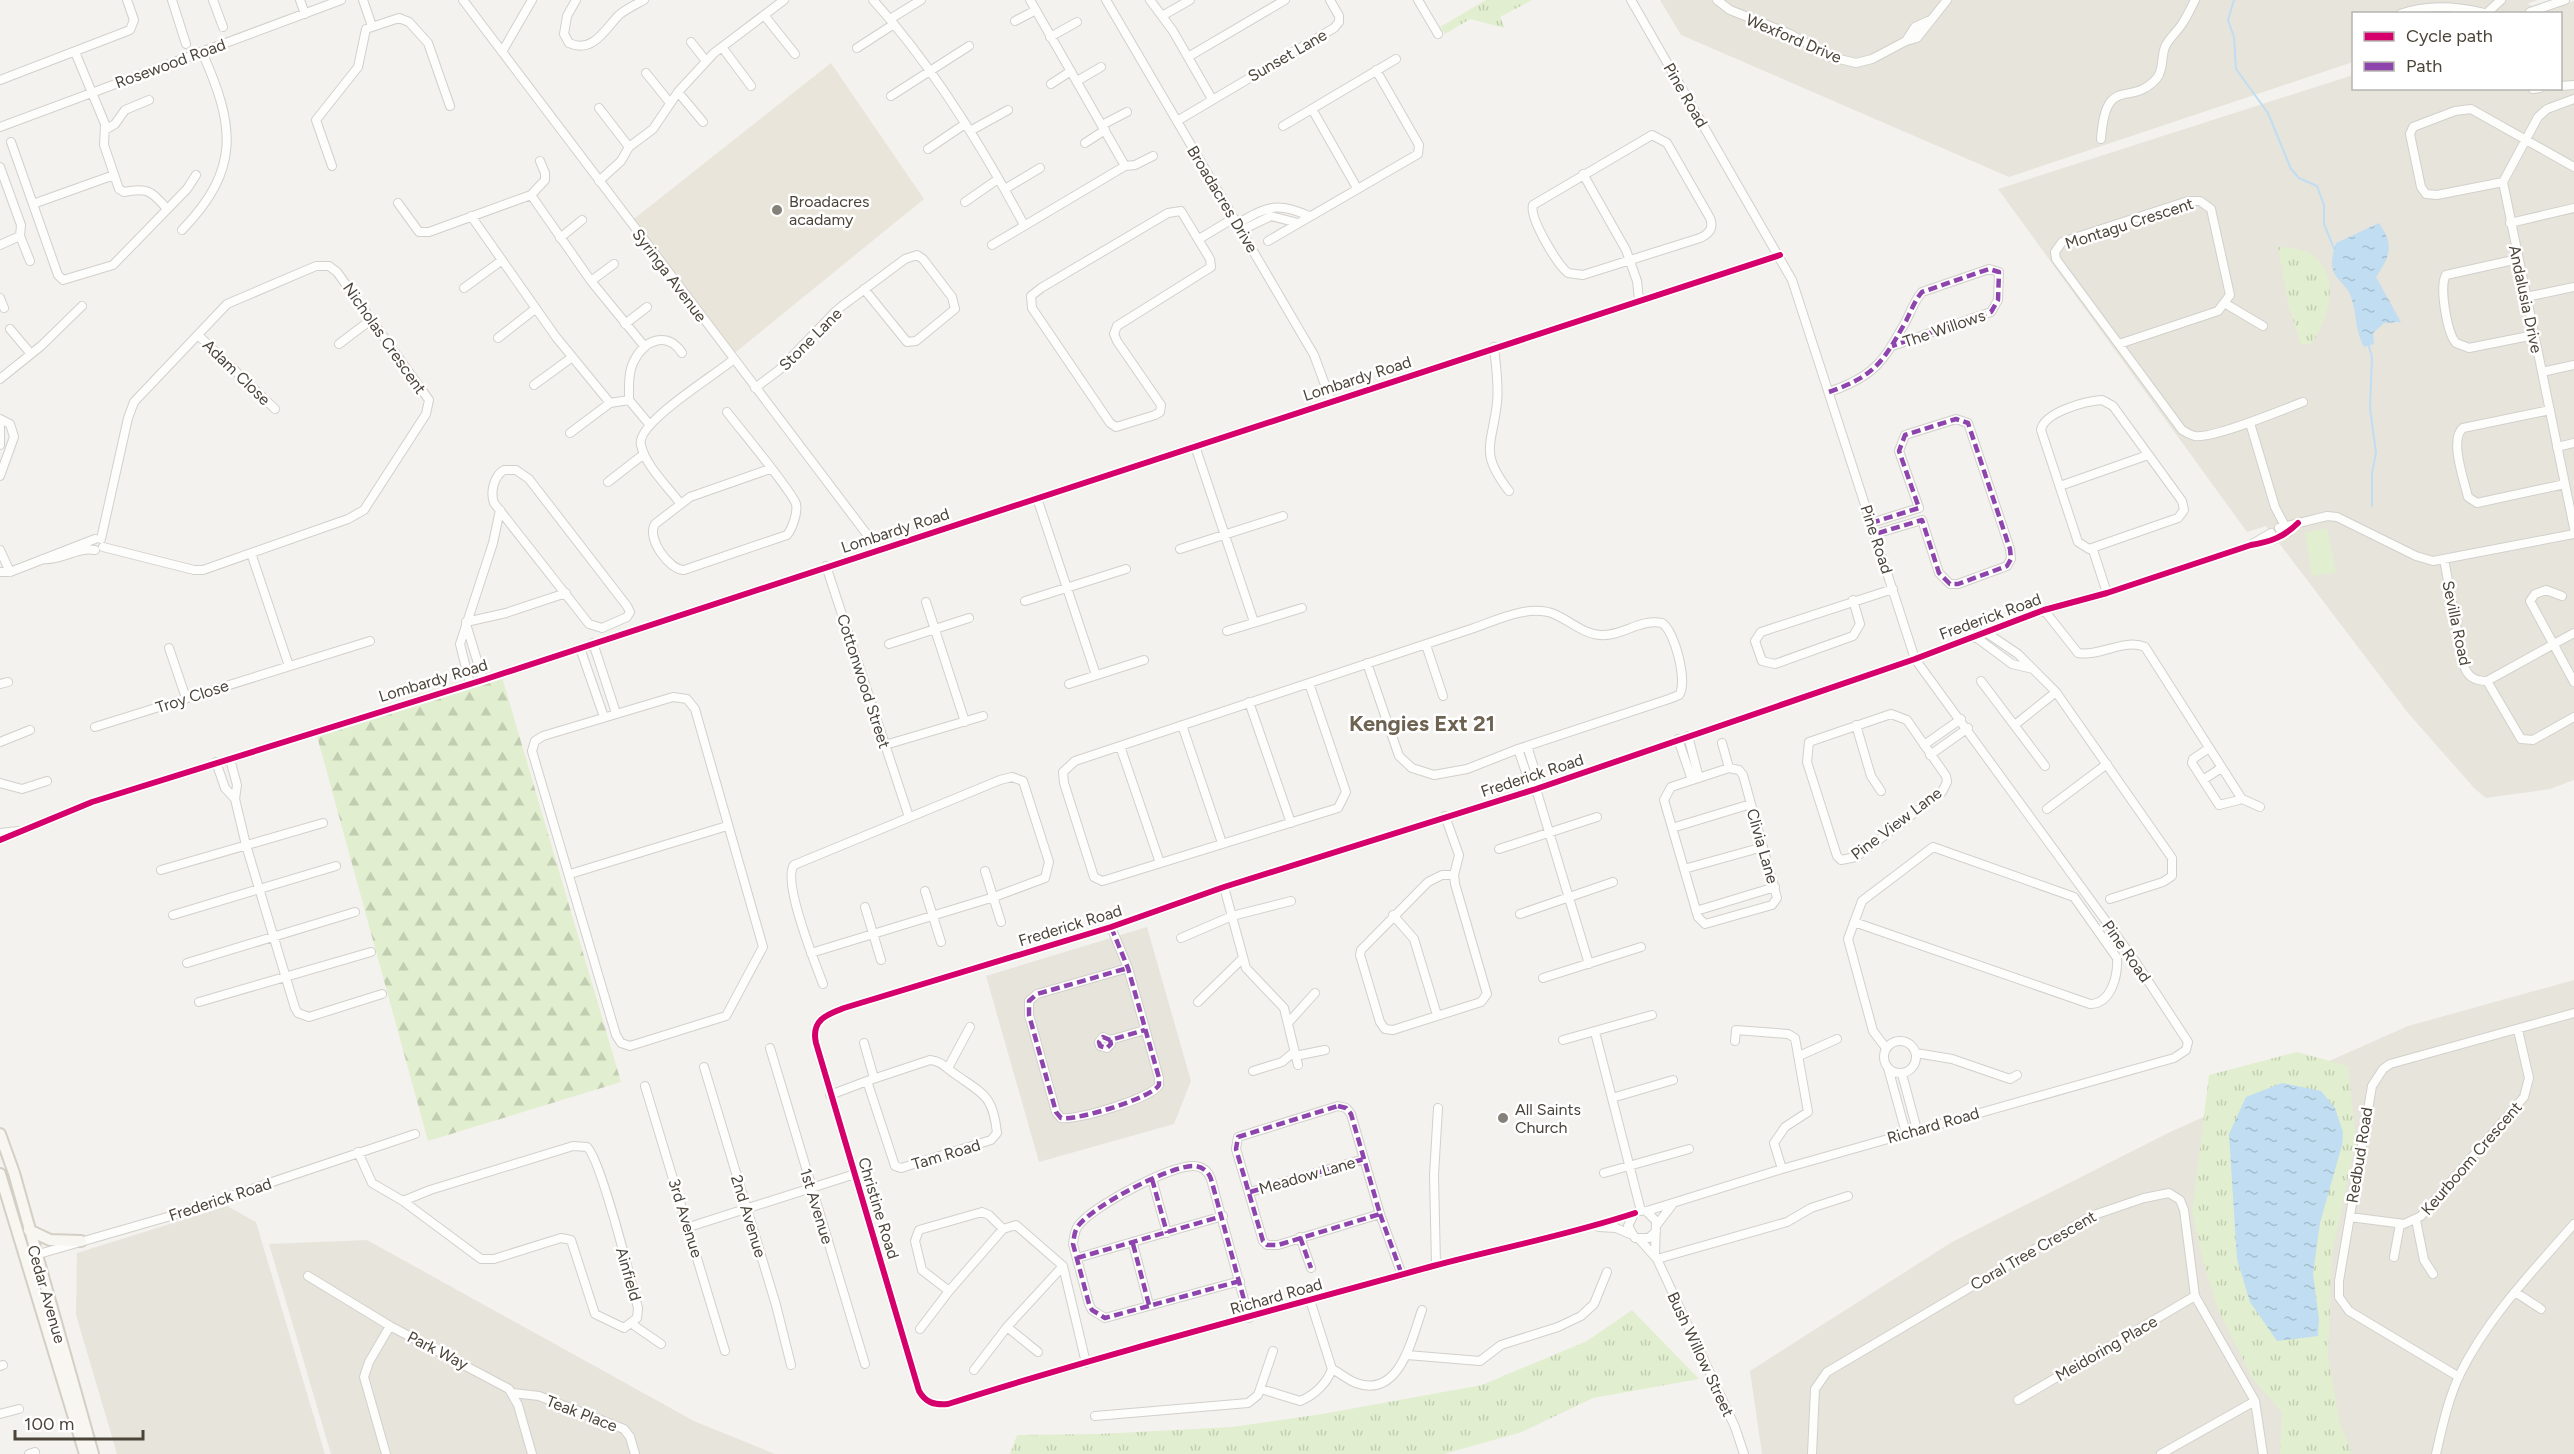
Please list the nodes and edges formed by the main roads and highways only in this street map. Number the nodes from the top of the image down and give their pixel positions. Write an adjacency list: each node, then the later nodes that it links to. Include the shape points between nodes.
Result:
1 (0, 1134): 3 (main road, Cedar Avenue)
2 (0, 1174): 5 (main road, Cedar Avenue)
3 (29, 1230): 4 (main road, via 50,1240); 6 (main road, Cedar Avenue)
4 (81, 1241)
5 (85, 1454)
6 (93, 1454)

